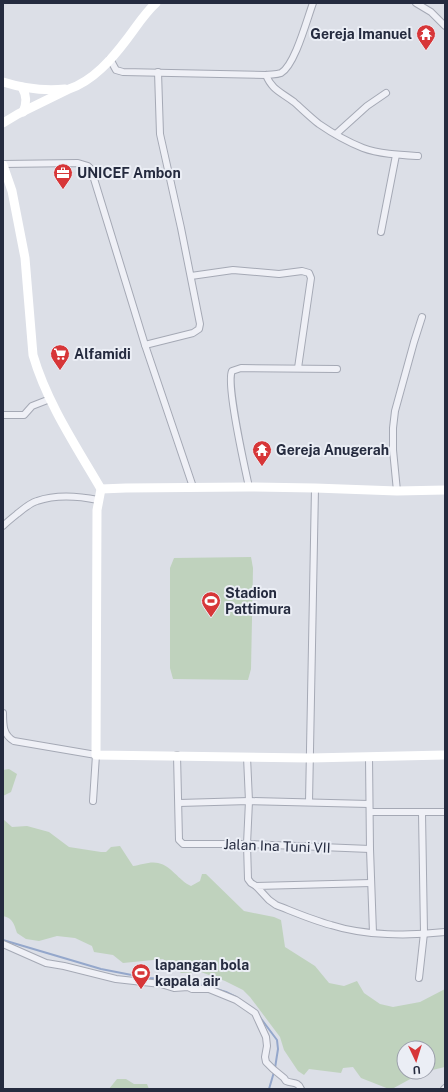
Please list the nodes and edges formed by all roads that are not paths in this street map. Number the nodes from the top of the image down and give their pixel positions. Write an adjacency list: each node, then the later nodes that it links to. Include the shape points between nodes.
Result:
1 (156, 3): 5 (street)
2 (313, 3): 7 (street, via 287,67 279,74)
3 (416, 3): 4 (street, via 431,12)
4 (445, 26)
5 (110, 59): 6 (street, via 119,71); 10 (street, via 85,81)
6 (158, 72): 7 (street); 19 (street, via 160,134)
7 (266, 75): 14 (street, via 271,85)
8 (3, 82): 9 (street)
9 (22, 87): 10 (street); 12 (street, via 26,98)
10 (69, 89): 12 (street)
11 (386, 93): 14 (street)
12 (23, 112): 13 (street)
13 (3, 123)
14 (336, 134): 15 (street, via 364,148)
15 (396, 154): 16 (street); 18 (street)
16 (418, 156)
17 (3, 164): 21 (street, via 78,163 91,169); 24 (street, via 12,191 25,258 33,355)
18 (381, 232)
19 (191, 276): 21 (street, via 199,329 193,333); 22 (street, via 233,270 279,274 302,271 309,273 311,278)
20 (422, 317): 31 (street, via 395,416 392,450)
21 (145, 345): 26 (street)
22 (298, 368): 23 (street); 27 (street, via 241,368 235,369 231,374 232,396)
23 (337, 368)
24 (50, 399): 25 (street, via 32,406 24,415); 29 (street)
25 (3, 415)
26 (193, 487): 27 (street); 29 (street)
27 (249, 487): 28 (street)
28 (315, 488): 31 (street); 40 (street)
29 (101, 489): 32 (street)
30 (445, 490): 31 (street)
31 (397, 491)
32 (98, 500): 33 (street, via 68,496 37,501); 35 (street)
33 (3, 526)
34 (3, 713): 35 (street, via 3,726 7,736 14,741)
35 (96, 755): 36 (street); 41 (street)
36 (177, 755): 38 (street); 43 (street)
37 (445, 755): 39 (street)
38 (247, 757): 40 (street); 42 (street)
39 (370, 757): 40 (street); 45 (street)
40 (310, 758): 44 (street)
41 (93, 801)
42 (249, 801): 43 (street); 44 (street); 49 (street)
43 (179, 802): 49 (street, Jalan Ina Tuni VII, via 179,840 184,844)
44 (309, 802): 45 (street)
45 (369, 804): 46 (street)
46 (370, 812): 48 (street); 50 (street)
47 (445, 812): 48 (street)
48 (422, 813): 55 (street)
49 (247, 844): 50 (street, Jalan Ina Tuni VII); 52 (street, via 248,879)
50 (370, 849): 51 (street)
51 (371, 883): 52 (street); 54 (street)
52 (256, 886): 54 (street, via 276,905 333,926)
53 (445, 932): 55 (street)
54 (373, 933): 55 (street)
55 (424, 933): 57 (street)
56 (3, 944): 58 (street, via 46,963 116,979 174,988 209,989 236,1000 255,1013 259,1020 266,1037 266,1062 286,1081 296,1083)
57 (419, 978)
58 (301, 1089)

